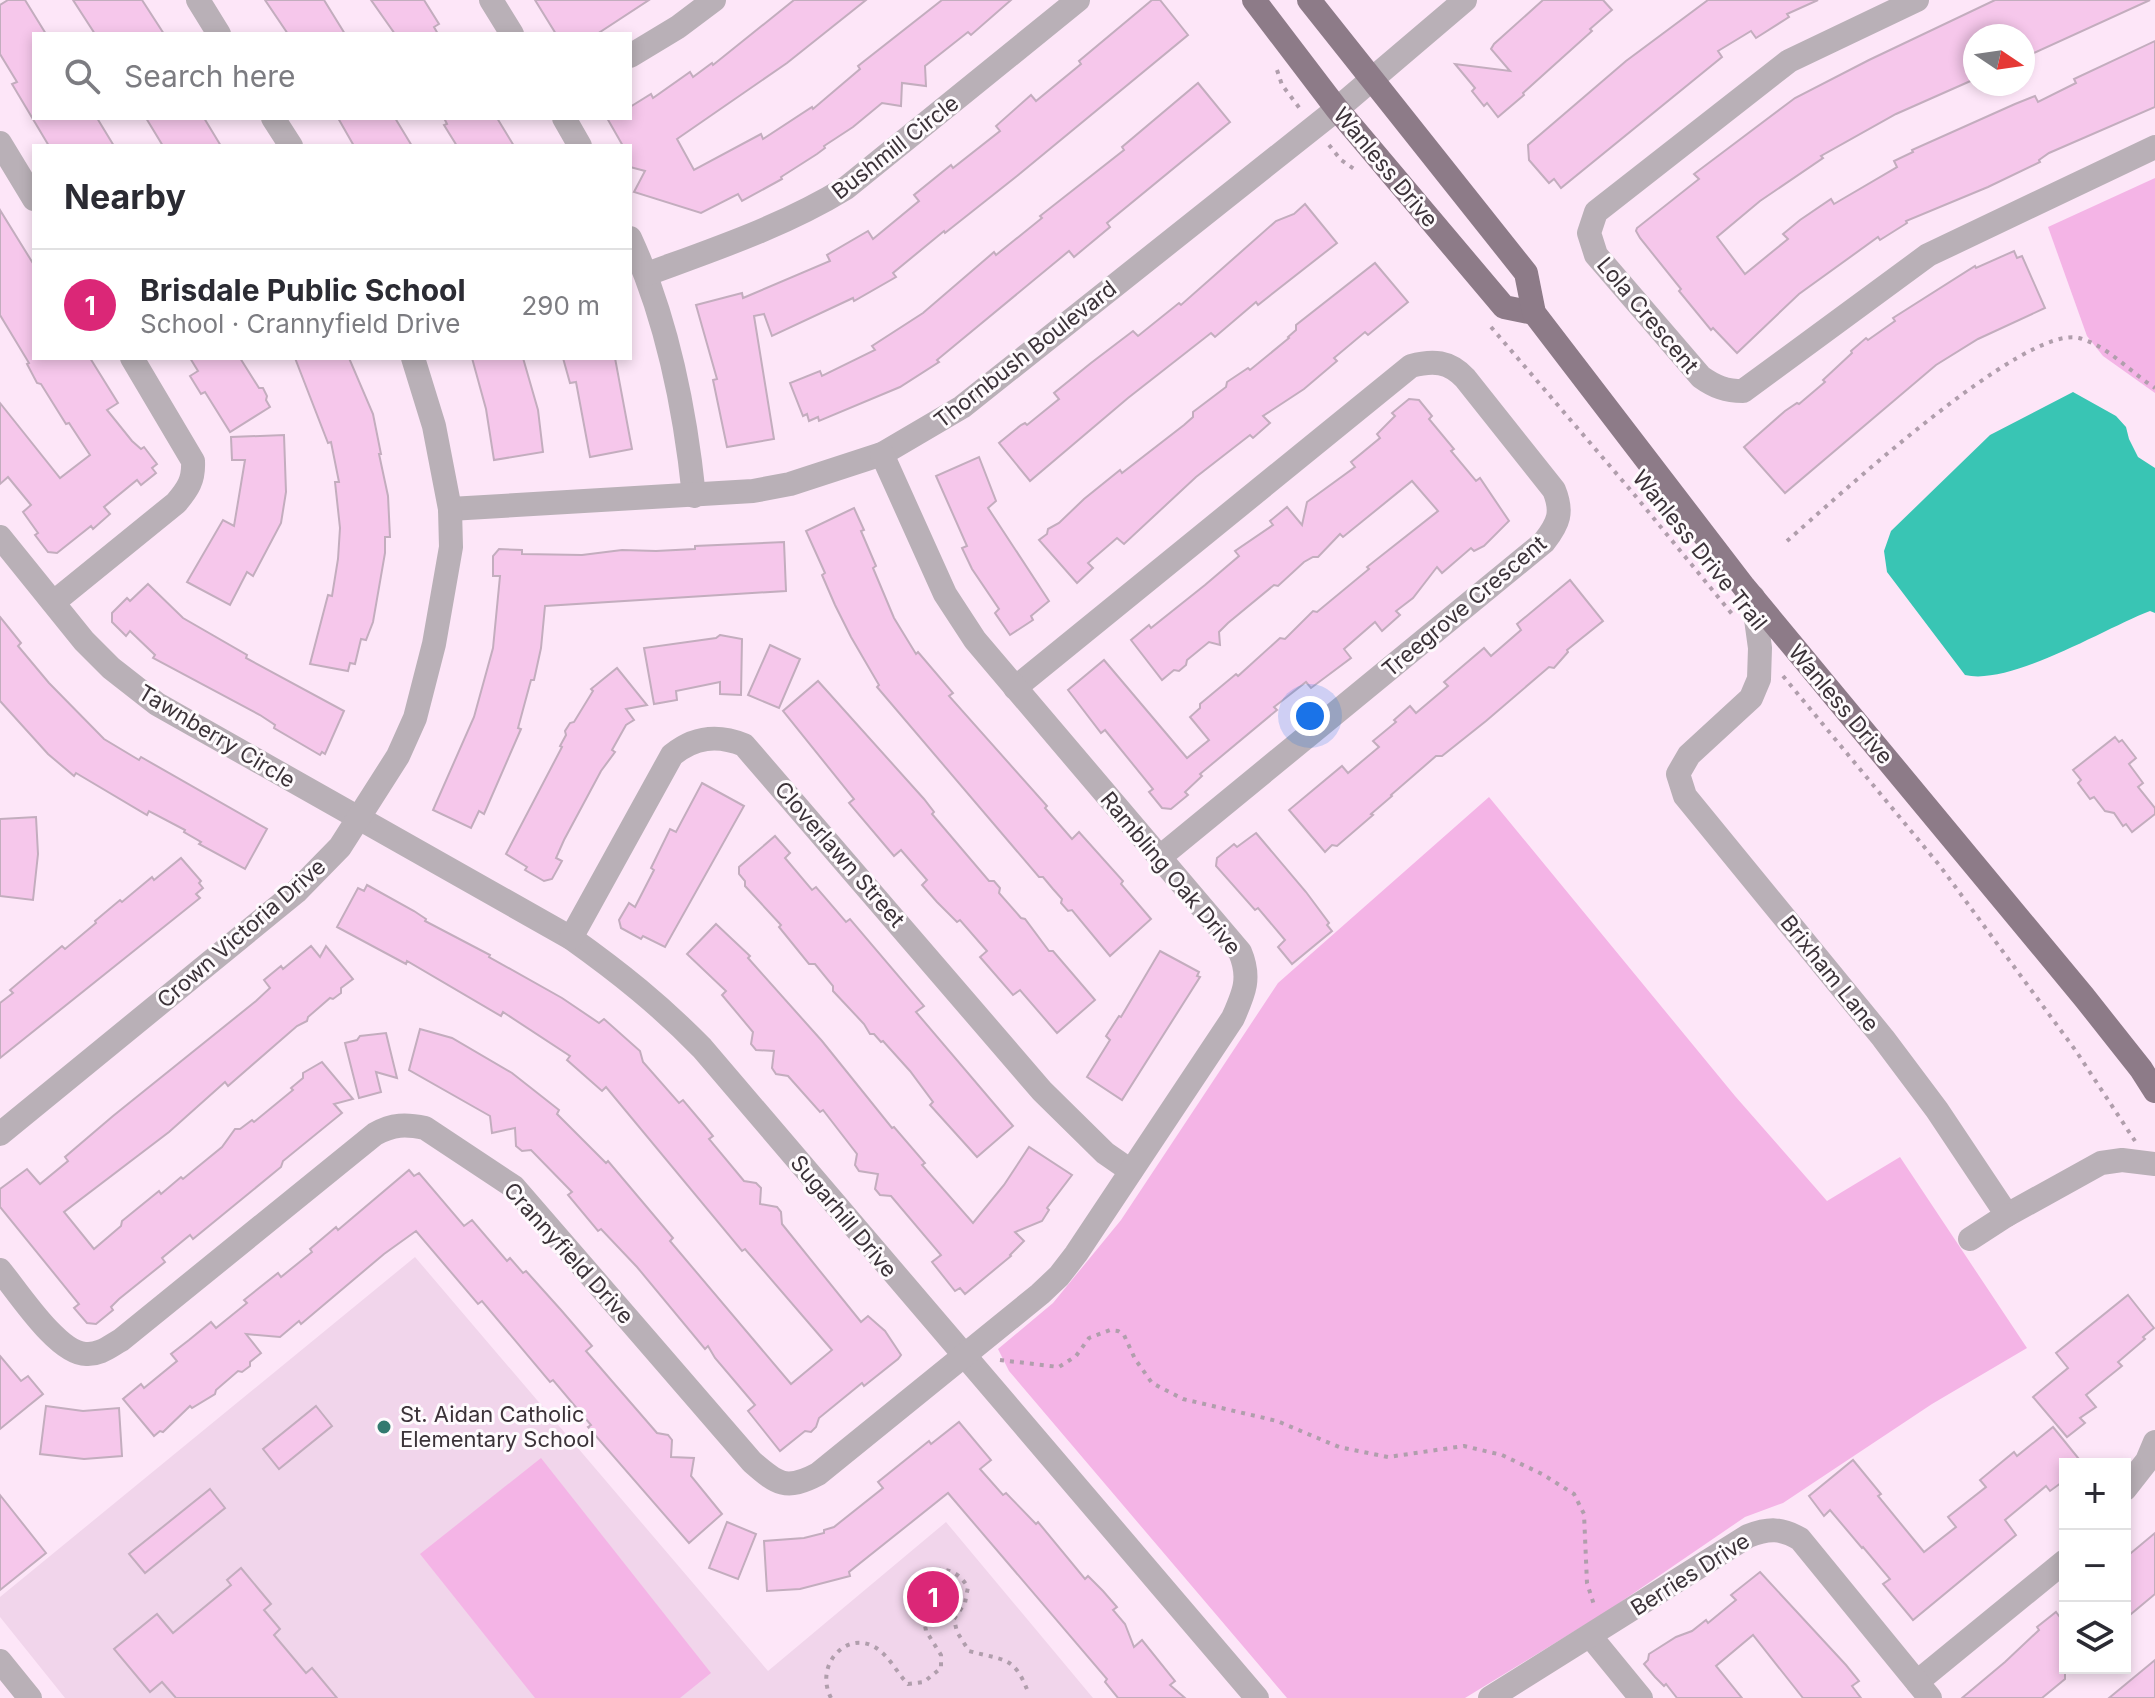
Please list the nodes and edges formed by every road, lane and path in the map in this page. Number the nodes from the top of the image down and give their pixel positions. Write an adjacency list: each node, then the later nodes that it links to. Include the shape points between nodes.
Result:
1 (198, 0): 9 (street)
2 (491, 0): 10 (street)
3 (714, 0): 11 (street)
4 (1078, 0): 25 (street, Bushmill Circle, via 846,188 762,231)
5 (1254, 0): 14 (main road, Wanless Drive)
6 (1309, 0): 13 (main road, Wanless Drive)
7 (1465, 0): 13 (street, Thornbush Boulevard)
8 (1917, 0): 21 (street, Lola Crescent, via 1789,61 1596,212 1589,233 1596,255 1713,386 1743,391 1928,255)
9 (218, 32)
10 (511, 32)
11 (632, 55)
12 (1270, 60): 17 (path)
13 (1371, 80): 14 (street, Thornbush Boulevard); 26 (main road, Wanless Drive, via 1526,273)
14 (1337, 109): 17 (street, Thornbush Boulevard); 26 (main road, Wanless Drive, via 1504,307)
15 (274, 120): 19 (street)
16 (565, 120): 20 (street)
17 (1314, 126): 22 (path); 31 (street, Thornbush Boulevard, via 962,407)
18 (0, 143): 23 (street)
19 (290, 144)
20 (579, 144)
21 (2155, 147)
22 (1358, 172)
23 (32, 196)
24 (632, 242): 25 (street)
25 (647, 274): 32 (street, via 685,425)
26 (1534, 313): 36 (main road, Wanless Drive)
27 (1484, 319): 38 (path, Wanless Drive Trail)
28 (133, 360): 37 (street, via 193,461 194,476 176,503)
29 (414, 360): 33 (street, Crown Victoria Drive, via 434,426)
30 (2155, 388): 35 (path, via 2110,354 2079,338 2065,337 2004,365 1962,393)
31 (882, 454): 32 (street, Thornbush Boulevard, via 790,484); 39 (street, Rambling Oak Drive, via 945,594)
32 (694, 496): 33 (street, Thornbush Boulevard)
33 (450, 509): 40 (street, Crown Victoria Drive, via 444,598 425,684 398,756)
34 (0, 537): 37 (street, Tawnberry Circle)
35 (1787, 541)
36 (1753, 597): 38 (street, Brixham Lane); 43 (main road, Wanless Drive, via 2084,997)
37 (54, 602): 40 (street, Tawnberry Circle, via 111,668 157,704)
38 (1760, 648): 45 (path, Wanless Drive Trail, via 1940,866 2076,1051); 47 (street, Brixham Lane, via 1759,679 1751,698 1689,755 1678,774 1685,796 1883,1038)
39 (1015, 688): 41 (street, Rambling Oak Drive); 41 (street, Treegrove Crescent, via 1411,366 1444,363 1465,378 1554,490 1561,507 1557,526)
40 (360, 819): 42 (street, Sugarhill Drive); 44 (street, Crown Victoria Drive, via 296,892)
41 (1160, 857): 46 (street, Rambling Oak Drive, via 1240,952 1247,968 1246,989 1233,1018)
42 (571, 938): 46 (street, Cloverlawn Street, via 672,755 684,745 711,738 744,745 1042,1091); 50 (street, Sugarhill Drive, via 627,977 702,1048)
43 (2155, 1091)
44 (0, 1134)
45 (2151, 1164): 47 (street, via 2101,1163)
46 (1131, 1171): 50 (street, Rambling Oak Drive, via 1059,1276)
47 (2007, 1215): 48 (street)
48 (1970, 1239)
49 (0, 1270): 50 (street, Crannyfield Drive, via 54,1337 83,1355 100,1353 375,1134 391,1125 409,1124 425,1128 514,1187 752,1462 786,1485 818,1474)
50 (964, 1356): 61 (street, Sugarhill Drive)
51 (998, 1360): 55 (path, via 1059,1367 1089,1338 1118,1331 1152,1383 1183,1399 1277,1421 1339,1447 1388,1457 1464,1446 1502,1455 1574,1494 1584,1514)
52 (2155, 1442): 53 (street)
53 (2131, 1481)
54 (2059, 1566): 57 (street)
55 (1594, 1625): 57 (street, Berries Drive, via 1748,1536 1784,1530 1800,1539); 62 (street, Berries Drive); 63 (street)
56 (0, 1661): 59 (street)
57 (1924, 1690)
58 (1028, 1692): 60 (path, via 1020,1672 1005,1659 969,1651 954,1619 968,1587 947,1568 931,1570 921,1582 926,1631 941,1655 941,1668 924,1682 908,1684 878,1649 860,1643 841,1648 825,1676)
59 (30, 1698)
60 (831, 1698)
61 (1257, 1698)
62 (1490, 1698)
63 (1641, 1698)

